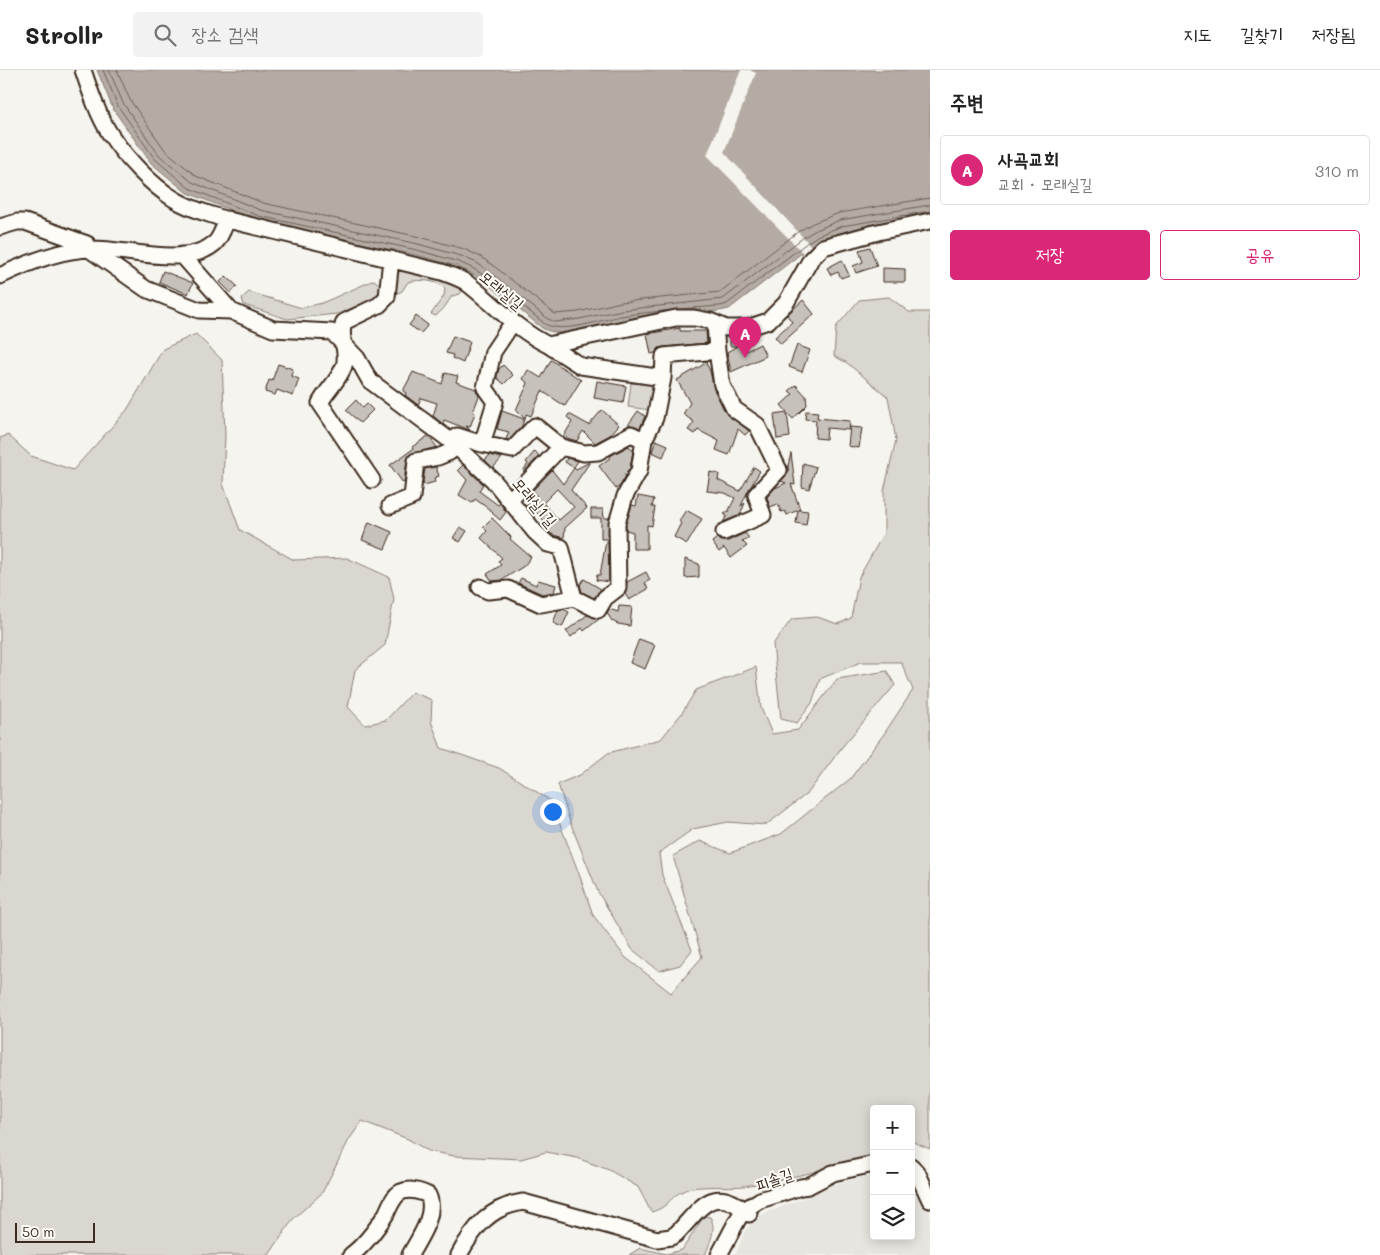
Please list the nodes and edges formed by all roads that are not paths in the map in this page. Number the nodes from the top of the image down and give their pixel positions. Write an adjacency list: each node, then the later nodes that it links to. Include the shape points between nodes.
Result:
1 (83, 70): 2 (street, 모래실길, via 110,133 146,177 173,199)
2 (227, 219): 6 (street, via 221,236 214,243 200,251); 7 (street, 모래실길)
3 (930, 221): 11 (street, via 823,248 811,259 786,303 768,321 746,328 726,328)
4 (0, 227): 5 (street, via 25,222 87,244)
5 (89, 249): 6 (street); 8 (street, via 47,257); 9 (street, via 146,289 199,310)
6 (182, 255): 9 (street, 모래실1길)
7 (391, 259): 10 (street, 모래실길, via 442,272 466,282); 12 (street, via 387,297 379,305 344,322 341,331)
8 (0, 276)
9 (231, 311): 12 (street, 모래실1길, via 273,329 332,332)
10 (513, 322): 13 (street, 모래실길); 18 (street, via 493,352 485,388 495,402)
11 (715, 323): 13 (street, via 676,318); 14 (street)
12 (345, 345): 17 (street, 모래실1길, via 370,381); 20 (street, via 345,364 320,403)
13 (548, 345): 15 (street, via 581,366)
14 (717, 351): 15 (street, via 664,356); 23 (street, via 722,385 734,409 757,425 779,470 756,495 763,515)
15 (663, 378): 16 (street, via 656,418)
16 (644, 440): 19 (street, via 630,434 598,452 584,453); 25 (street, via 639,470 624,496 617,523 618,588 605,598 598,610)
17 (453, 444): 18 (street, via 457,436); 21 (street, 모래실1길); 22 (street, via 450,452 416,461 412,497)
18 (482, 444): 19 (street, via 512,450 535,426)
19 (561, 447): 21 (street)
20 (372, 480)
21 (510, 500): 25 (street, 모래실1길, via 548,544 561,547)
22 (390, 506)
23 (724, 532)
24 (480, 587): 25 (street, via 488,591 508,589 541,604)
25 (574, 598)
26 (870, 1165): 28 (street, 피솔길, via 833,1173)
27 (915, 1171): 30 (street)
28 (808, 1186): 29 (street, 피솔길); 32 (street, 피솔길, via 803,1193)
29 (769, 1197): 31 (street); 32 (street, 피솔길, via 760,1200)
30 (930, 1200)
31 (724, 1201): 32 (street); 33 (street, via 732,1217); 36 (street, via 705,1203 676,1234 657,1239 529,1203 516,1203 482,1221)
32 (747, 1212): 33 (street, 피솔길, via 738,1219); 38 (street, 피솔길)
33 (729, 1237): 37 (street, 피솔길)
34 (351, 1255): 35 (street, via 386,1214 395,1197 410,1190 428,1195 431,1207 423,1233)
35 (410, 1255)
36 (459, 1255)
37 (719, 1255)
38 (728, 1255)

